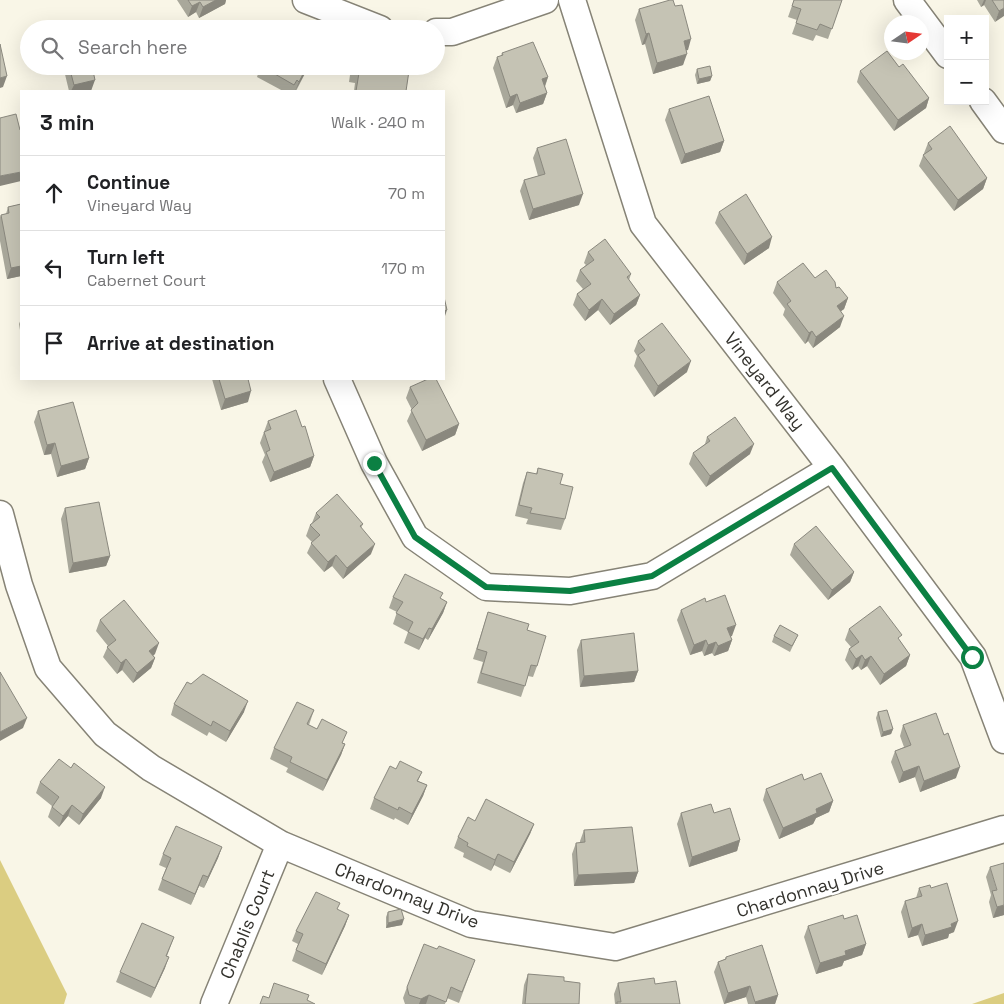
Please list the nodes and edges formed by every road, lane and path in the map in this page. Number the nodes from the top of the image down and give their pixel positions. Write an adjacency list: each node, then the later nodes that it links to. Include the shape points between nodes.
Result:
1 (306, 0): 5 (street)
2 (545, 0): 6 (street)
3 (572, 0): 11 (street, Vineyard Way, via 643,224)
4 (907, 0): 7 (street)
5 (357, 20)
6 (445, 32)
7 (944, 49)
8 (986, 105): 9 (street)
9 (1004, 130)
10 (336, 380): 11 (street, via 374,463 415,537 486,587 570,591 652,576)
11 (832, 468): 13 (street, Vineyard Way, via 972,657)
12 (0, 514): 15 (street, Chardonnay Drive, via 19,585 48,668 105,734 151,768)
13 (1004, 740)
14 (1004, 829): 15 (street, Chardonnay Drive, via 615,947 471,924)
15 (280, 844): 16 (street, Chablis Court)
16 (214, 1004)

